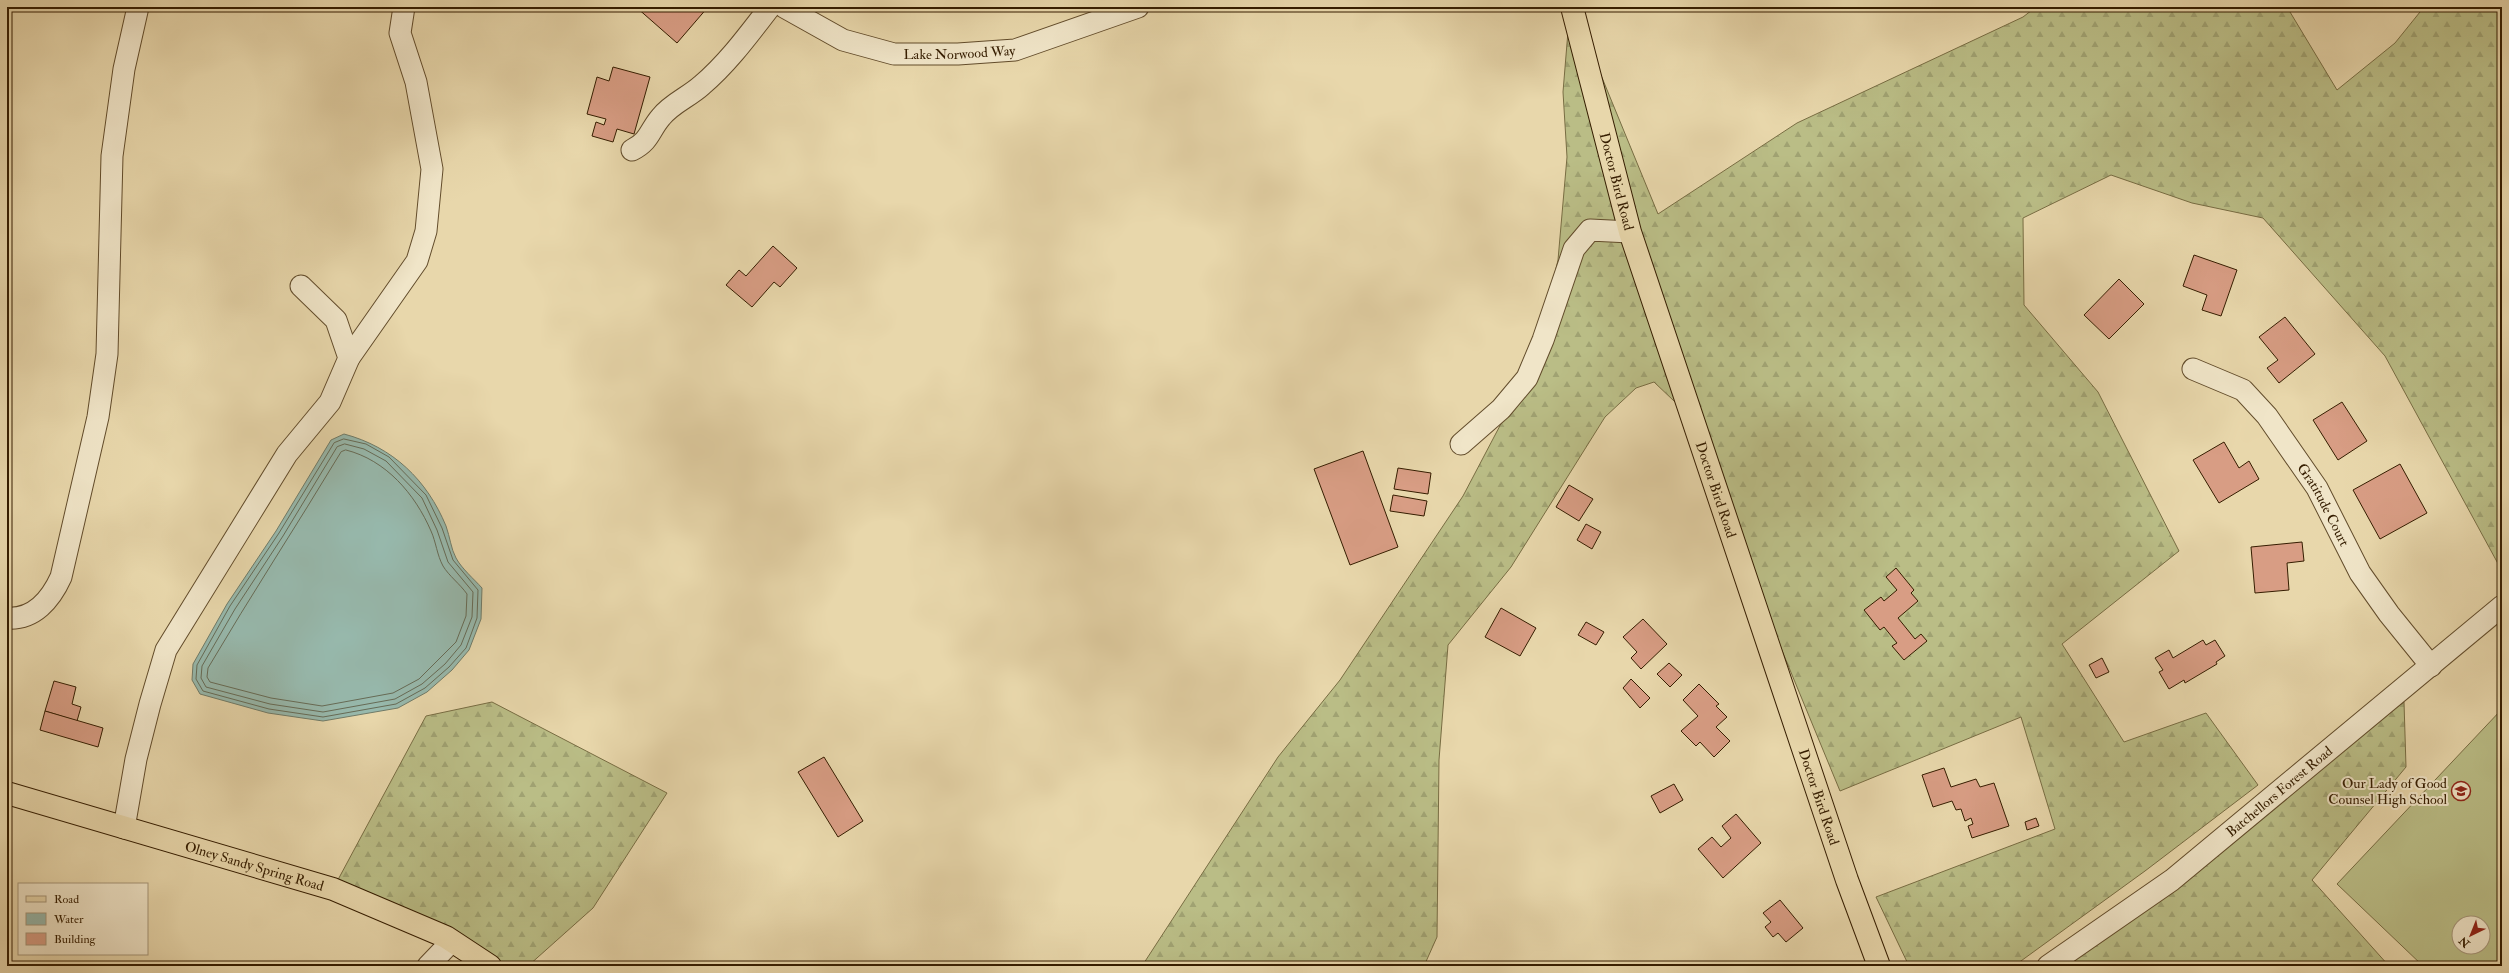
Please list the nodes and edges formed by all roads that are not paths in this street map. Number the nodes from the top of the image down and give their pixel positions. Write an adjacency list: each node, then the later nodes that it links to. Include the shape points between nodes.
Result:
1 (138, 7): 14 (street, via 124,69 112,156 107,354 98,417 61,577 41,607 27,616)
2 (404, 7): 10 (street, via 400,33 416,82 432,169 426,231 417,260)
3 (770, 7): 7 (street, via 719,70 701,87 678,101 660,117 644,144)
4 (784, 7): 5 (street, Lake Norwood Way, via 843,40 894,54 958,54 1015,50)
5 (1138, 7)
6 (1572, 7): 8 (main road, Doctor Bird Road)
7 (632, 150)
8 (1630, 232): 12 (street, via 1590,230 1579,241 1527,378 1501,409); 21 (main road, Doctor Bird Road, via 1847,880)
9 (301, 286): 10 (street, via 336,320)
10 (349, 358): 17 (street, via 330,402 287,454 166,650 140,745)
11 (2193, 370): 15 (street, Gratitude Court, via 2242,390 2267,416 2317,488 2360,573)
12 (1461, 444)
13 (2502, 606): 15 (street, Batchellors Forest Road)
14 (7, 618)
15 (2431, 666): 22 (street, Batchellors Forest Road, via 2172,880)
16 (7, 793): 17 (main road, Olney Sandy Spring Road)
17 (124, 828): 18 (main road, Olney Sandy Spring Road, via 333,889)
18 (452, 941): 19 (street); 20 (main road, Olney Sandy Spring Road)
19 (428, 966)
20 (490, 966)
21 (1879, 966)
22 (2048, 966)

